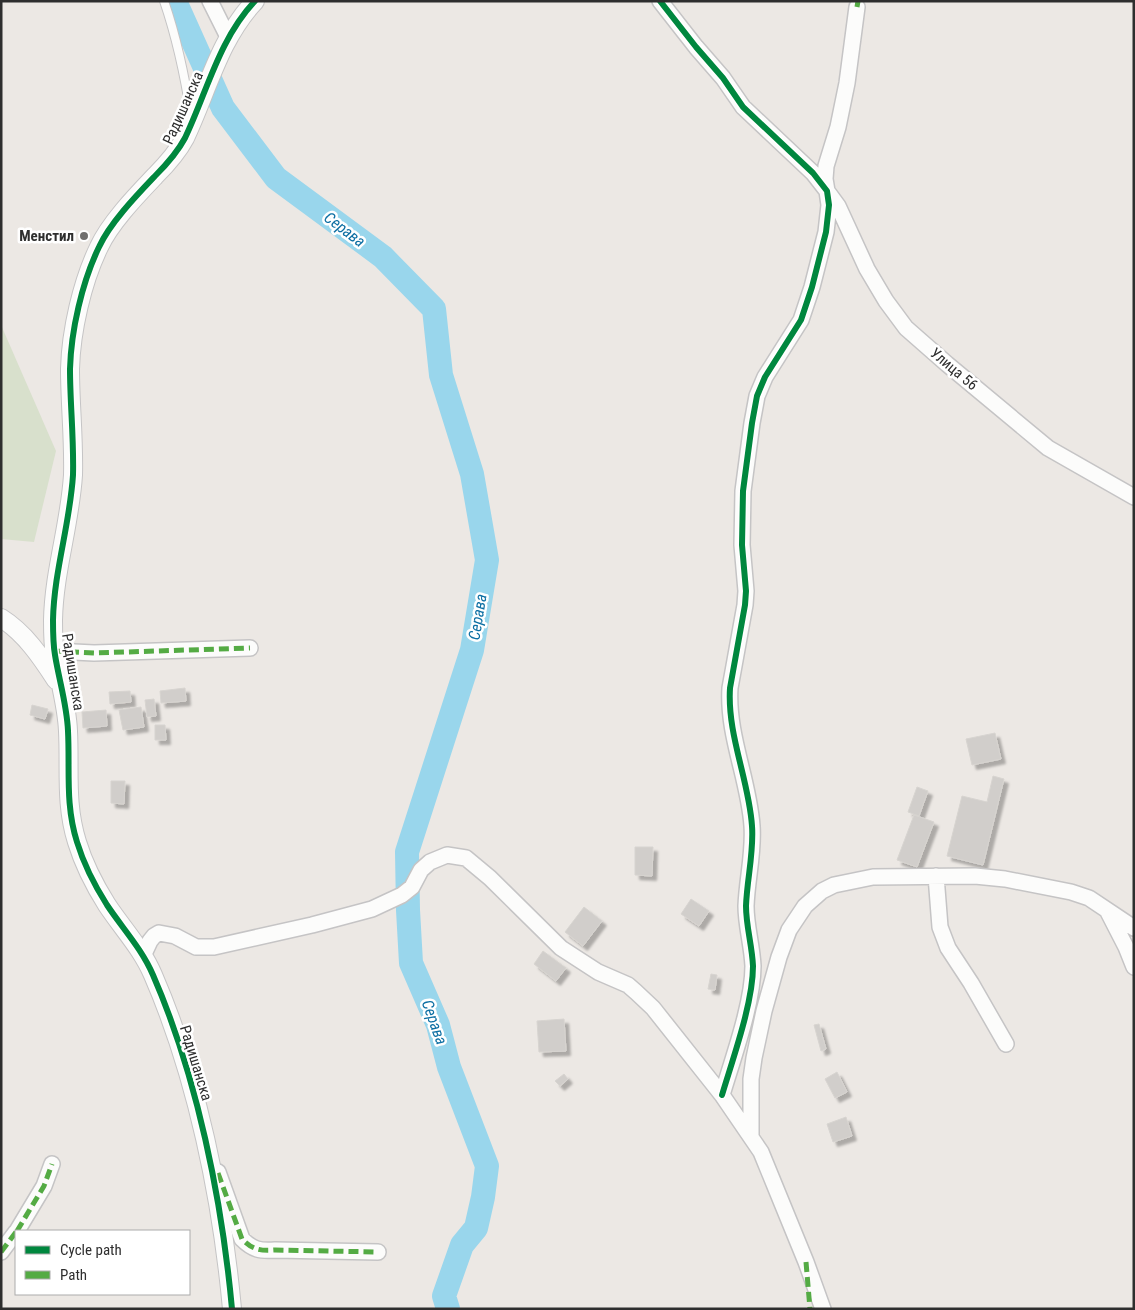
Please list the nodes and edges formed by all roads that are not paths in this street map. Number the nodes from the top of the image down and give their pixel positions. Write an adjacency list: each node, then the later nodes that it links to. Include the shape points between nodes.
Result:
1 (164, 1): 7 (lane, via 173,26)
2 (210, 1): 6 (street)
3 (255, 1): 6 (street, Радишанска)
4 (660, 1): 8 (street, Улица 56, via 743,106 813,173)
5 (857, 7): 8 (street, via 838,128 826,166)
6 (228, 37): 7 (street, Радишанска)
7 (192, 122): 12 (street, Радишанска, via 176,155 124,211 99,246 78,309 72,335 70,370 72,477 53,617)
8 (827, 191): 9 (street, Улица 56, via 838,206 867,269 906,328 1048,448); 20 (street, via 826,232 801,320 773,363 757,396 743,491 742,545 746,591 729,702 752,826 746,905 752,974 747,1006)
9 (1134, 496)
10 (1, 618): 13 (street, via 15,628 40,656)
11 (250, 648): 12 (street)
12 (54, 651): 13 (street, Радишанска)
13 (61, 687): 17 (street, Радишанска, via 68,729 67,780 76,841 88,872 107,905)
14 (936, 876): 15 (street, via 1005,879 1071,892); 19 (street, via 940,927 948,948); 21 (street, via 873,877 834,886 814,897 789,930 764,1011 754,1058)
15 (1106, 909): 16 (street); 18 (street)
16 (1134, 928)
17 (144, 956): 20 (street, via 150,941 159,933 196,946 214,947 372,909 402,895 430,862 441,856 454,855 466,858 478,867 561,948 636,992 653,1008); 22 (street, Радишанска, via 180,1050)
18 (1134, 967)
19 (1006, 1044)
20 (722, 1095): 21 (street)
21 (751, 1136): 28 (street, via 761,1152)
22 (208, 1152): 27 (street, via 242,1239 250,1246 260,1251); 29 (street, Радишанска)
23 (52, 1164): 24 (street, via 44,1186)
24 (18, 1230)
25 (15, 1234): 26 (street)
26 (1, 1252)
27 (378, 1252)
28 (806, 1262): 30 (street); 31 (street)
29 (232, 1309)
30 (810, 1309)
31 (822, 1309)

